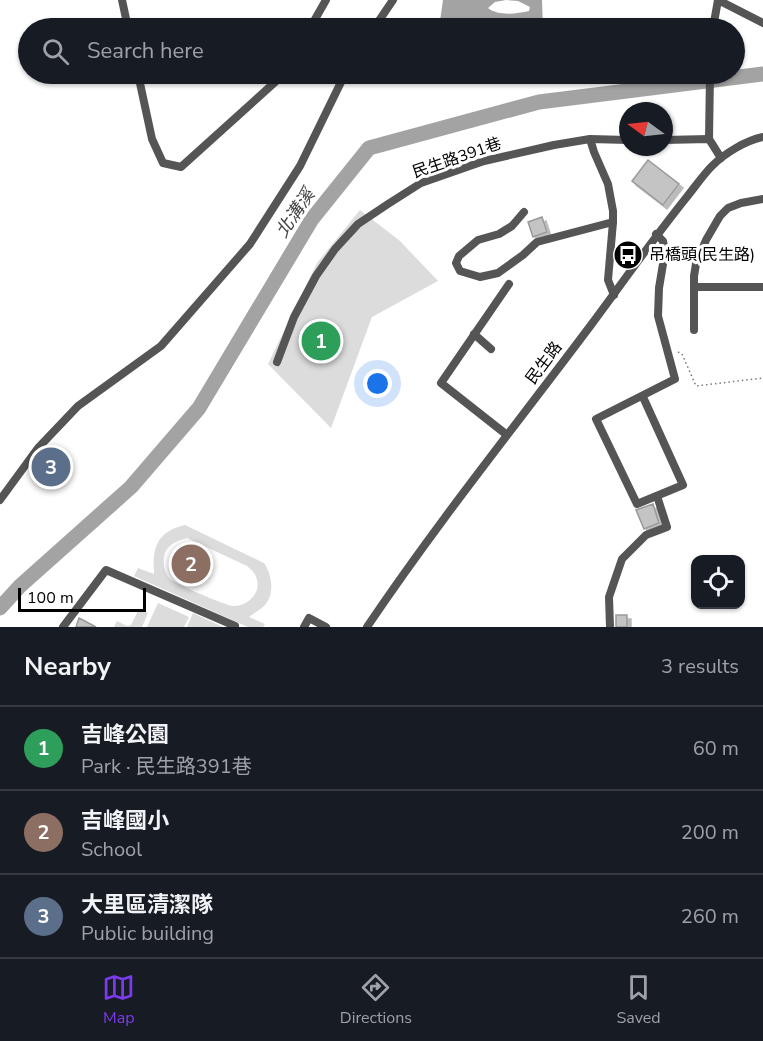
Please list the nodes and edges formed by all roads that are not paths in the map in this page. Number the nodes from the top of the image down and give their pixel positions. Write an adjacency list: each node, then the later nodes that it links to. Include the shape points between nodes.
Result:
1 (122, 0): 5 (street)
2 (326, 0): 6 (street)
3 (393, 0): 7 (street)
4 (718, 0): 8 (street); 9 (street)
5 (126, 18)
6 (315, 18)
7 (381, 18)
8 (715, 18)
9 (763, 23)
10 (140, 84): 11 (street, via 152,139 163,163 181,167)
11 (273, 84)
12 (340, 84): 35 (street, via 300,166 250,244 160,346 78,406 38,448)
13 (710, 84): 16 (street)
14 (763, 137): 19 (street, 民生路)
15 (590, 139): 17 (street, 民生路391巷); 22 (street, via 608,184); 31 (street, 民生路391巷, via 484,161 421,183 358,224 316,276 294,317)
16 (709, 139): 18 (street); 19 (street)
17 (619, 140)
18 (673, 140)
19 (722, 158): 23 (street, 民生路)
20 (763, 199): 25 (street, via 728,208 720,216 696,264)
21 (524, 212): 22 (street, via 512,226 478,240 459,256 456,263 460,272 480,278 498,273 537,242)
22 (613, 222): 27 (street, via 608,280)
23 (656, 234): 27 (street, 民生路); 32 (street, via 663,241 665,252 658,316 675,379)
24 (509, 284): 29 (street)
25 (695, 287): 26 (street); 28 (street)
26 (763, 287)
27 (614, 295): 33 (street, 民生路)
28 (694, 330)
29 (474, 334): 30 (street); 33 (street, via 441,383)
30 (492, 349)
31 (277, 362)
32 (643, 397): 34 (street, via 683,485); 34 (street, via 596,419 637,504)
33 (507, 435): 40 (street, 民生路)
34 (657, 496): 41 (street, via 667,527 646,535 622,559 609,597)
35 (0, 500)
36 (235, 626): 37 (street, via 106,570)
37 (63, 627)
38 (304, 627): 39 (street, via 309,618)
39 (326, 627)
40 (367, 627)
41 (610, 627)

